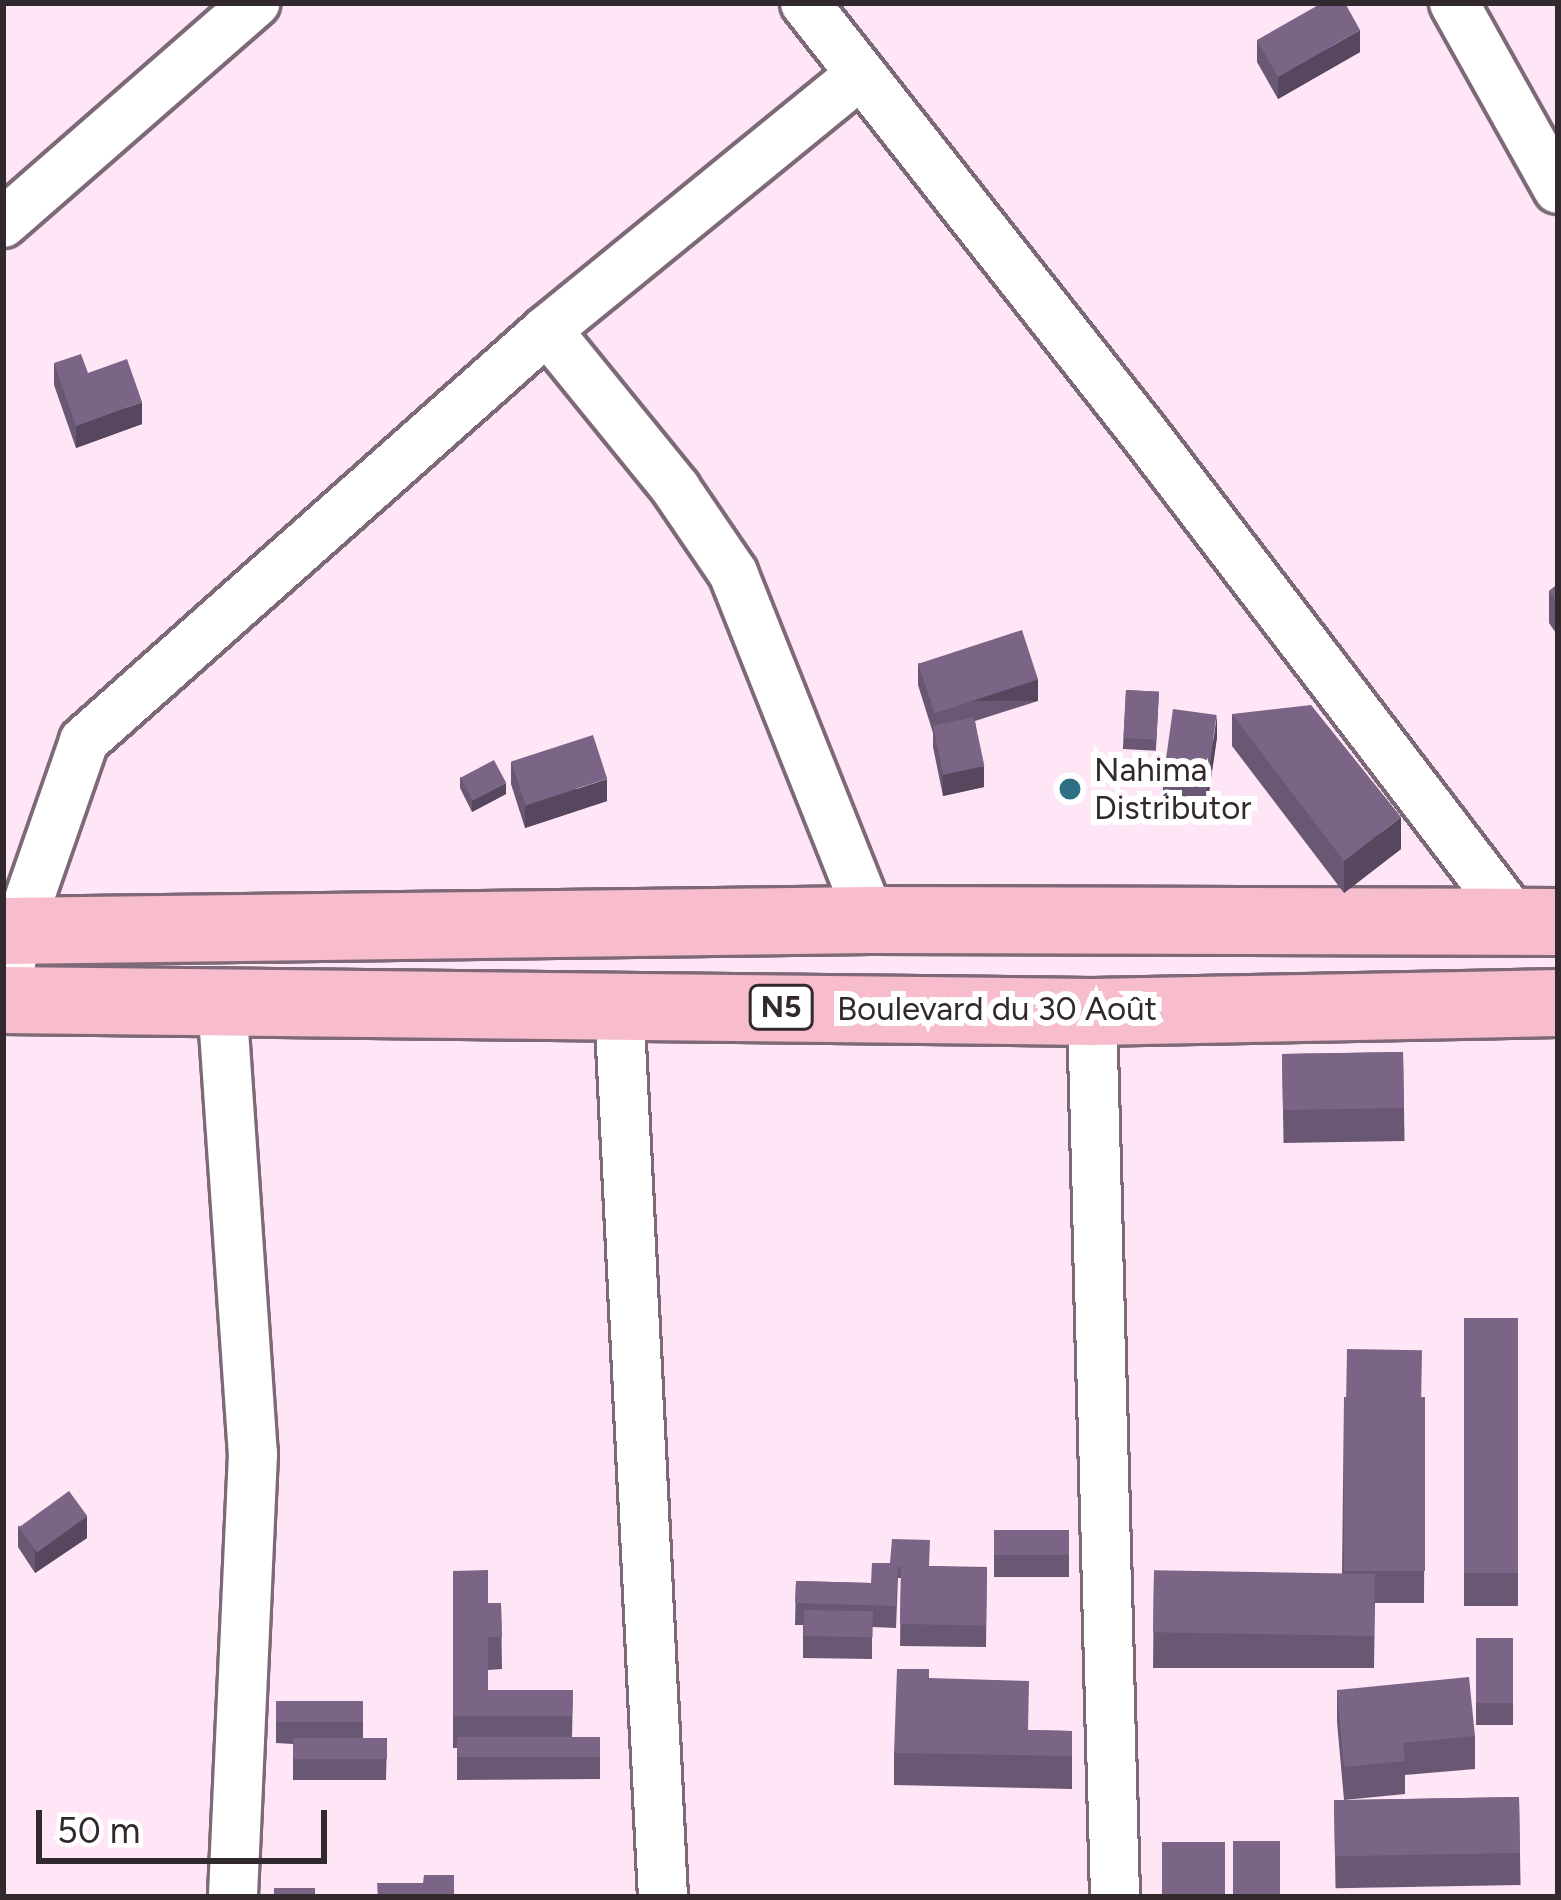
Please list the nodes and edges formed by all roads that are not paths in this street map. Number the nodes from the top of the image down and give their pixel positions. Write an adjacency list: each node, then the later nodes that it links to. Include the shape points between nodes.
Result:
1 (255, 3): 6 (street)
2 (1454, 3): 5 (street)
3 (820, 8): 4 (street)
4 (861, 74): 7 (street); 9 (street)
5 (1558, 189)
6 (3, 223)
7 (547, 330): 8 (street, via 733,573); 10 (street, via 84,741)
8 (871, 920): 9 (highway); 10 (highway)
9 (1538, 923)
10 (10, 931): 11 (street)
11 (3, 1000): 12 (highway, Boulevard du 30 Août / N5)
12 (222, 1001): 13 (highway, Boulevard du 30 Août / N5); 16 (street, via 253,1454)
13 (619, 1004): 15 (highway, Boulevard du 30 Août / N5); 17 (street)
14 (1558, 1004): 15 (highway, Boulevard du 30 Août / N5)
15 (1092, 1012): 18 (street)
16 (233, 1897)
17 (663, 1897)
18 (1115, 1897)

